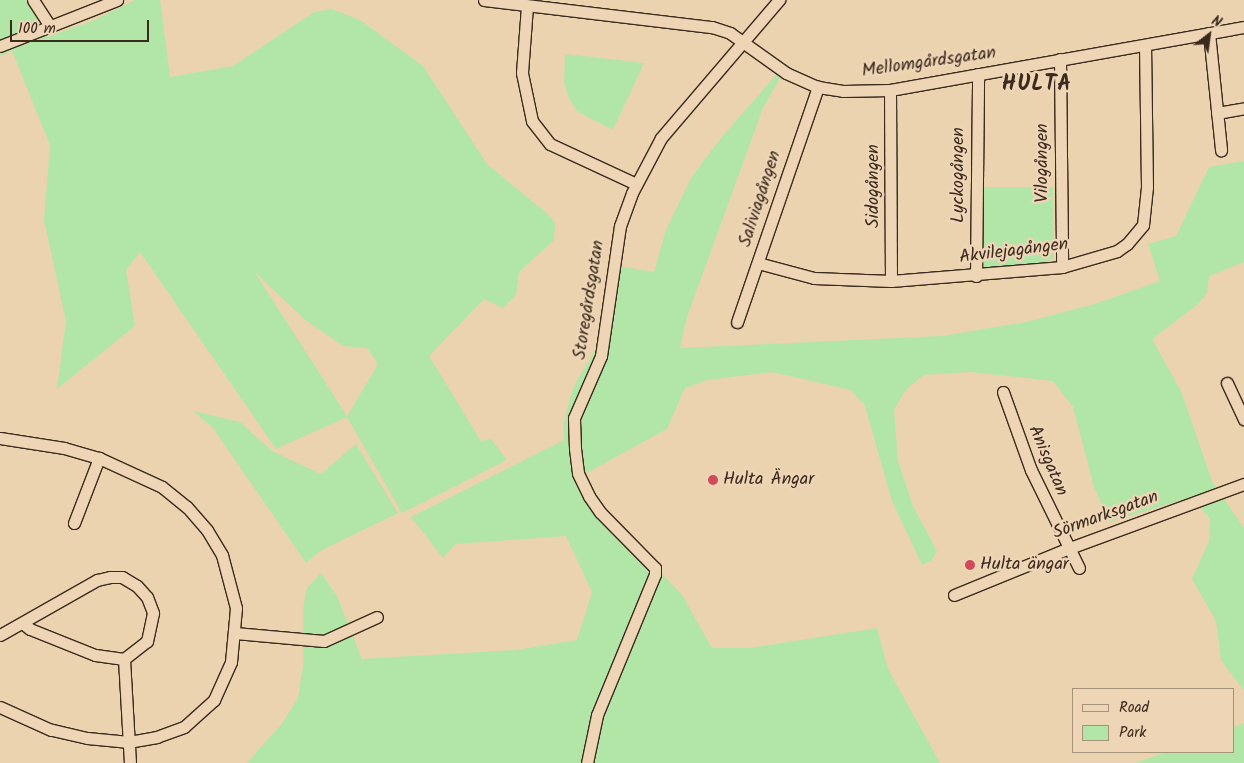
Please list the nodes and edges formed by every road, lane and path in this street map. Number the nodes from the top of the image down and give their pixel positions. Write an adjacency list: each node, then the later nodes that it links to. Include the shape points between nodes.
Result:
1 (33, 0): 6 (street)
2 (117, 0): 6 (street)
3 (484, 0): 5 (street, Mellomgårdsgatan)
4 (780, 0): 9 (street, Storegårdsgatan)
5 (527, 6): 9 (street, Mellomgårdsgatan, via 712,27 730,33); 19 (street, via 522,73 532,121 550,144)
6 (50, 26): 11 (street)
7 (1244, 27): 8 (street, Mellomgårdsgatan)
8 (1209, 33): 10 (street, Mellomgårdsgatan); 17 (street)
9 (744, 44): 14 (street, Mellomgårdsgatan, via 786,73); 19 (street, Storegårdsgatan, via 672,124)
10 (1145, 45): 12 (street, Mellomgårdsgatan); 21 (street, Akvilejagången, via 1147,187 1141,230 1118,251)
11 (0, 46)
12 (1060, 59): 13 (street, Mellomgårdsgatan); 21 (street, Vilogången)
13 (978, 74): 15 (street, Mellomgårdsgatan); 22 (street, Lyckogången)
14 (818, 87): 15 (street, Mellomgårdsgatan, via 843,91); 20 (street, Saliviagången)
15 (890, 90): 23 (street, Sidogången)
16 (1244, 108): 17 (street)
17 (1217, 113): 18 (street)
18 (1221, 150)
19 (636, 184): 43 (street, Storegårdsgatan, via 620,226 601,356 574,418 575,448 578,473 589,496 600,512 655,568 655,574 597,715)
20 (758, 263): 23 (street, Akvilejagången, via 814,278); 24 (street, Saliviagången)
21 (1062, 267): 22 (street, Akvilejagången)
22 (976, 276): 23 (street, Akvilejagången)
23 (891, 281)
24 (737, 322)
25 (1227, 383): 27 (street)
26 (1003, 392): 32 (street, Anisgatan, via 1031,470)
27 (1244, 419)
28 (0, 438): 29 (street, via 64,448)
29 (99, 458): 31 (street); 37 (street, via 162,487 187,507 207,530 232,584)
30 (1244, 484): 32 (street, Sörmarksgatan)
31 (74, 523)
32 (1067, 549): 33 (street, Anisgatan); 34 (street, Sörmarksgatan)
33 (1079, 568)
34 (954, 595)
35 (377, 617): 37 (street, via 324,641)
36 (22, 623): 38 (street); 39 (street, via 95,655); 39 (street, via 97,580 122,577 147,598 153,613 147,641)
37 (235, 634): 41 (street, via 231,662 214,700 184,727 156,738)
38 (0, 635)
39 (124, 659): 41 (street)
40 (0, 707): 41 (street, via 50,730)
41 (129, 742): 42 (street)
42 (130, 763)
43 (587, 763)

